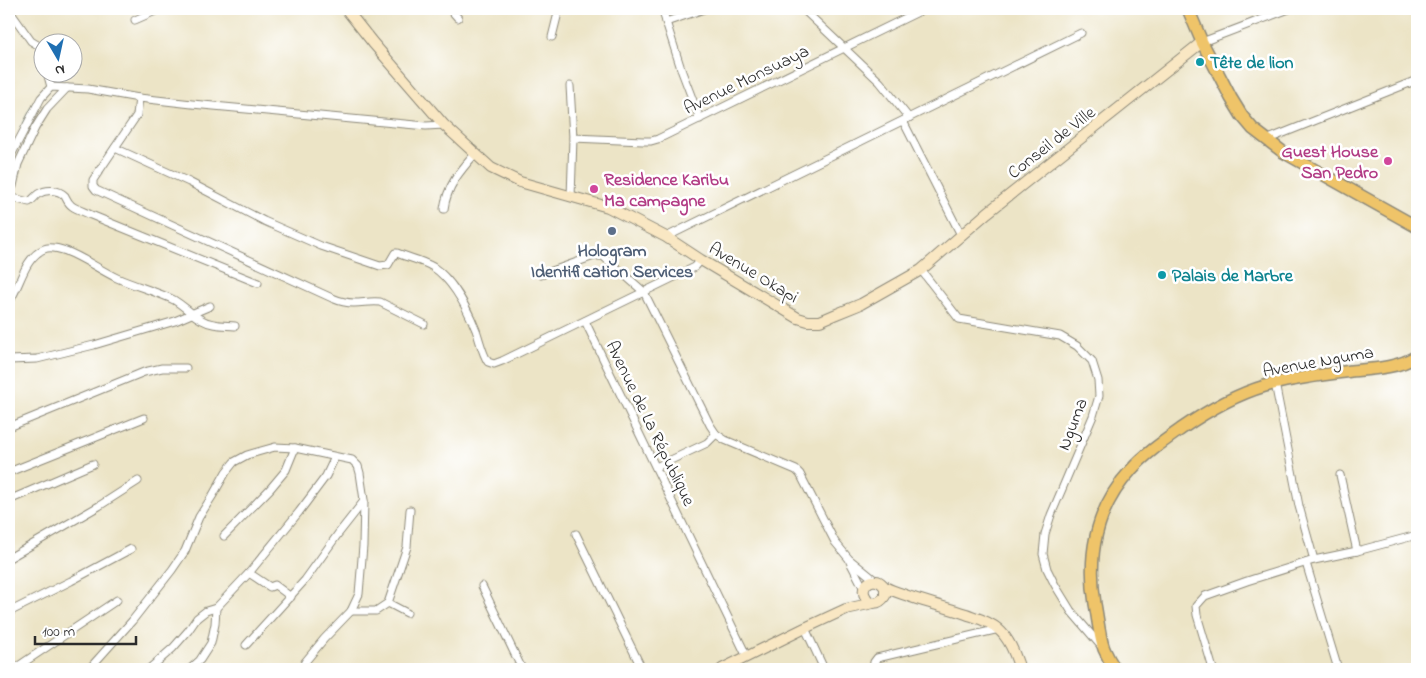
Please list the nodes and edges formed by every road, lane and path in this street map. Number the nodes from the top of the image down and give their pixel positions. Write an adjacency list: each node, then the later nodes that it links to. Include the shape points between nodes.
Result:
1 (160, 9): 13 (street)
2 (346, 9): 29 (street, Avenue Okapi)
3 (450, 9): 12 (street)
4 (559, 9): 16 (street)
5 (662, 9): 14 (street)
6 (704, 9): 14 (street)
7 (803, 9): 19 (street)
8 (924, 9): 19 (street, Avenue Monsuaya)
9 (1188, 9): 18 (main road)
10 (1289, 9): 18 (street)
11 (9, 10): 17 (street)
12 (458, 18)
13 (135, 20)
14 (666, 22): 27 (street)
15 (1081, 33): 28 (street)
16 (552, 37)
17 (32, 42)
18 (1202, 42): 31 (main road, via 1238,110); 40 (street, Conseil de Ville)
19 (844, 48): 27 (street, Avenue Monsuaya); 28 (street, via 880,82)
20 (1417, 80): 31 (street)
21 (50, 84): 23 (street); 25 (street)
22 (570, 86): 30 (street)
23 (66, 88): 24 (street); 26 (street)
24 (139, 98): 29 (street, via 426,126); 32 (street, via 137,115)
25 (38, 103): 26 (street); 34 (street)
26 (47, 109): 35 (street, via 18,164)
27 (700, 119): 30 (street, Avenue Monsuaya, via 650,141)
28 (906, 120): 40 (street); 41 (street)
29 (444, 124): 33 (street, Avenue Okapi)
30 (573, 138): 37 (street)
31 (1266, 140): 39 (main road)
32 (115, 148): 50 (street, via 337,253 380,266 388,265 397,253 434,268 467,310 488,362 502,361); 51 (street, via 93,180 96,190 332,298 354,303 380,302)
33 (475, 154): 37 (street, Avenue Okapi, via 491,168 520,182); 38 (street, via 449,187)
34 (9, 159)
35 (9, 191)
36 (9, 197): 45 (street, via 29,202 41,193 60,192 70,205 91,215)
37 (571, 198): 41 (street, Avenue Okapi, via 608,207)
38 (444, 209)
39 (1417, 227)
40 (961, 235): 43 (street, Conseil de Ville)
41 (666, 237): 42 (street, Avenue Okapi)
42 (701, 260): 43 (street, Avenue Okapi, via 808,321 820,321 861,304); 46 (street, via 695,267)
43 (921, 270): 96 (street, Nguma, via 959,319 1060,336 1092,362 1098,380 1093,416 1051,515 1045,534 1044,554 1051,577 1071,611)
44 (541, 275): 46 (street, via 594,256 603,256)
45 (258, 283)
46 (644, 292): 50 (street); 59 (street)
47 (9, 302): 49 (street, via 32,260 44,249 55,248 132,285 175,301)
48 (210, 306): 49 (street)
49 (192, 314): 52 (street, via 214,324); 54 (street, via 94,345 37,359)
50 (584, 321): 63 (street, Avenue de La République)
51 (424, 324)
52 (235, 326)
53 (1417, 356): 56 (main road, Avenue Nguma, via 1396,365)
54 (9, 360)
55 (186, 368): 58 (street, via 144,372)
56 (1275, 383): 77 (street, via 1299,506); 96 (main road, Avenue Nguma, via 1240,395 1191,422 1132,468 1117,486 1105,507 1093,553 1094,595)
57 (144, 418): 64 (street)
58 (9, 427)
59 (716, 434): 63 (street, via 707,443); 76 (street, via 796,470 830,534)
60 (295, 448): 61 (street); 72 (street, via 286,470); 99 (street, via 275,446 234,462 199,517 186,551 132,621)
61 (335, 457): 68 (street, via 352,460 358,466); 79 (street, via 326,476)
62 (93, 464): 67 (street)
63 (656, 467): 97 (street, Avenue de La République)
64 (9, 472)
65 (1340, 475): 74 (street)
66 (138, 481): 75 (street)
67 (9, 500)
68 (364, 500): 83 (street); 90 (street, via 359,594)
69 (410, 510): 87 (street, via 406,547)
70 (576, 534): 104 (street)
71 (1417, 535): 74 (street)
72 (224, 536)
73 (131, 549): 91 (street)
74 (1357, 551): 77 (street)
75 (9, 558)
76 (849, 559): 80 (street); 82 (street)
77 (1314, 560): 78 (street)
78 (1306, 563): 110 (street, via 1200,600 1196,606 1197,614); 111 (street)
79 (249, 572): 83 (street); 88 (street)
80 (880, 584): 82 (street, via 871,581 866,584); 84 (street); 86 (street, via 886,593)
81 (482, 586): 103 (street)
82 (864, 592): 86 (street, via 868,600); 89 (street)
83 (291, 597): 95 (street)
84 (910, 597): 86 (street); 94 (street, via 981,619)
85 (117, 600): 98 (street)
86 (877, 602): 89 (street)
87 (388, 603): 90 (street, via 376,611); 92 (street)
88 (216, 608): 100 (street, via 197,618 173,648); 101 (street, via 211,644)
89 (846, 610): 93 (street)
90 (351, 611): 102 (street, via 324,639)
91 (9, 612)
92 (406, 613)
93 (805, 628): 97 (street); 106 (street)
94 (999, 629): 107 (street, via 877,658); 108 (street, via 1010,644)
95 (246, 645)
96 (1104, 650): 109 (main road, Avenue Nguma)
97 (747, 657): 105 (street)
98 (14, 669)
99 (89, 669)
100 (149, 669)
101 (190, 669)
102 (302, 669)
103 (522, 669)
104 (642, 669)
105 (722, 669)
106 (824, 669)
107 (873, 669)
108 (1020, 669)
109 (1114, 669)
110 (1213, 669)
111 (1338, 669)

